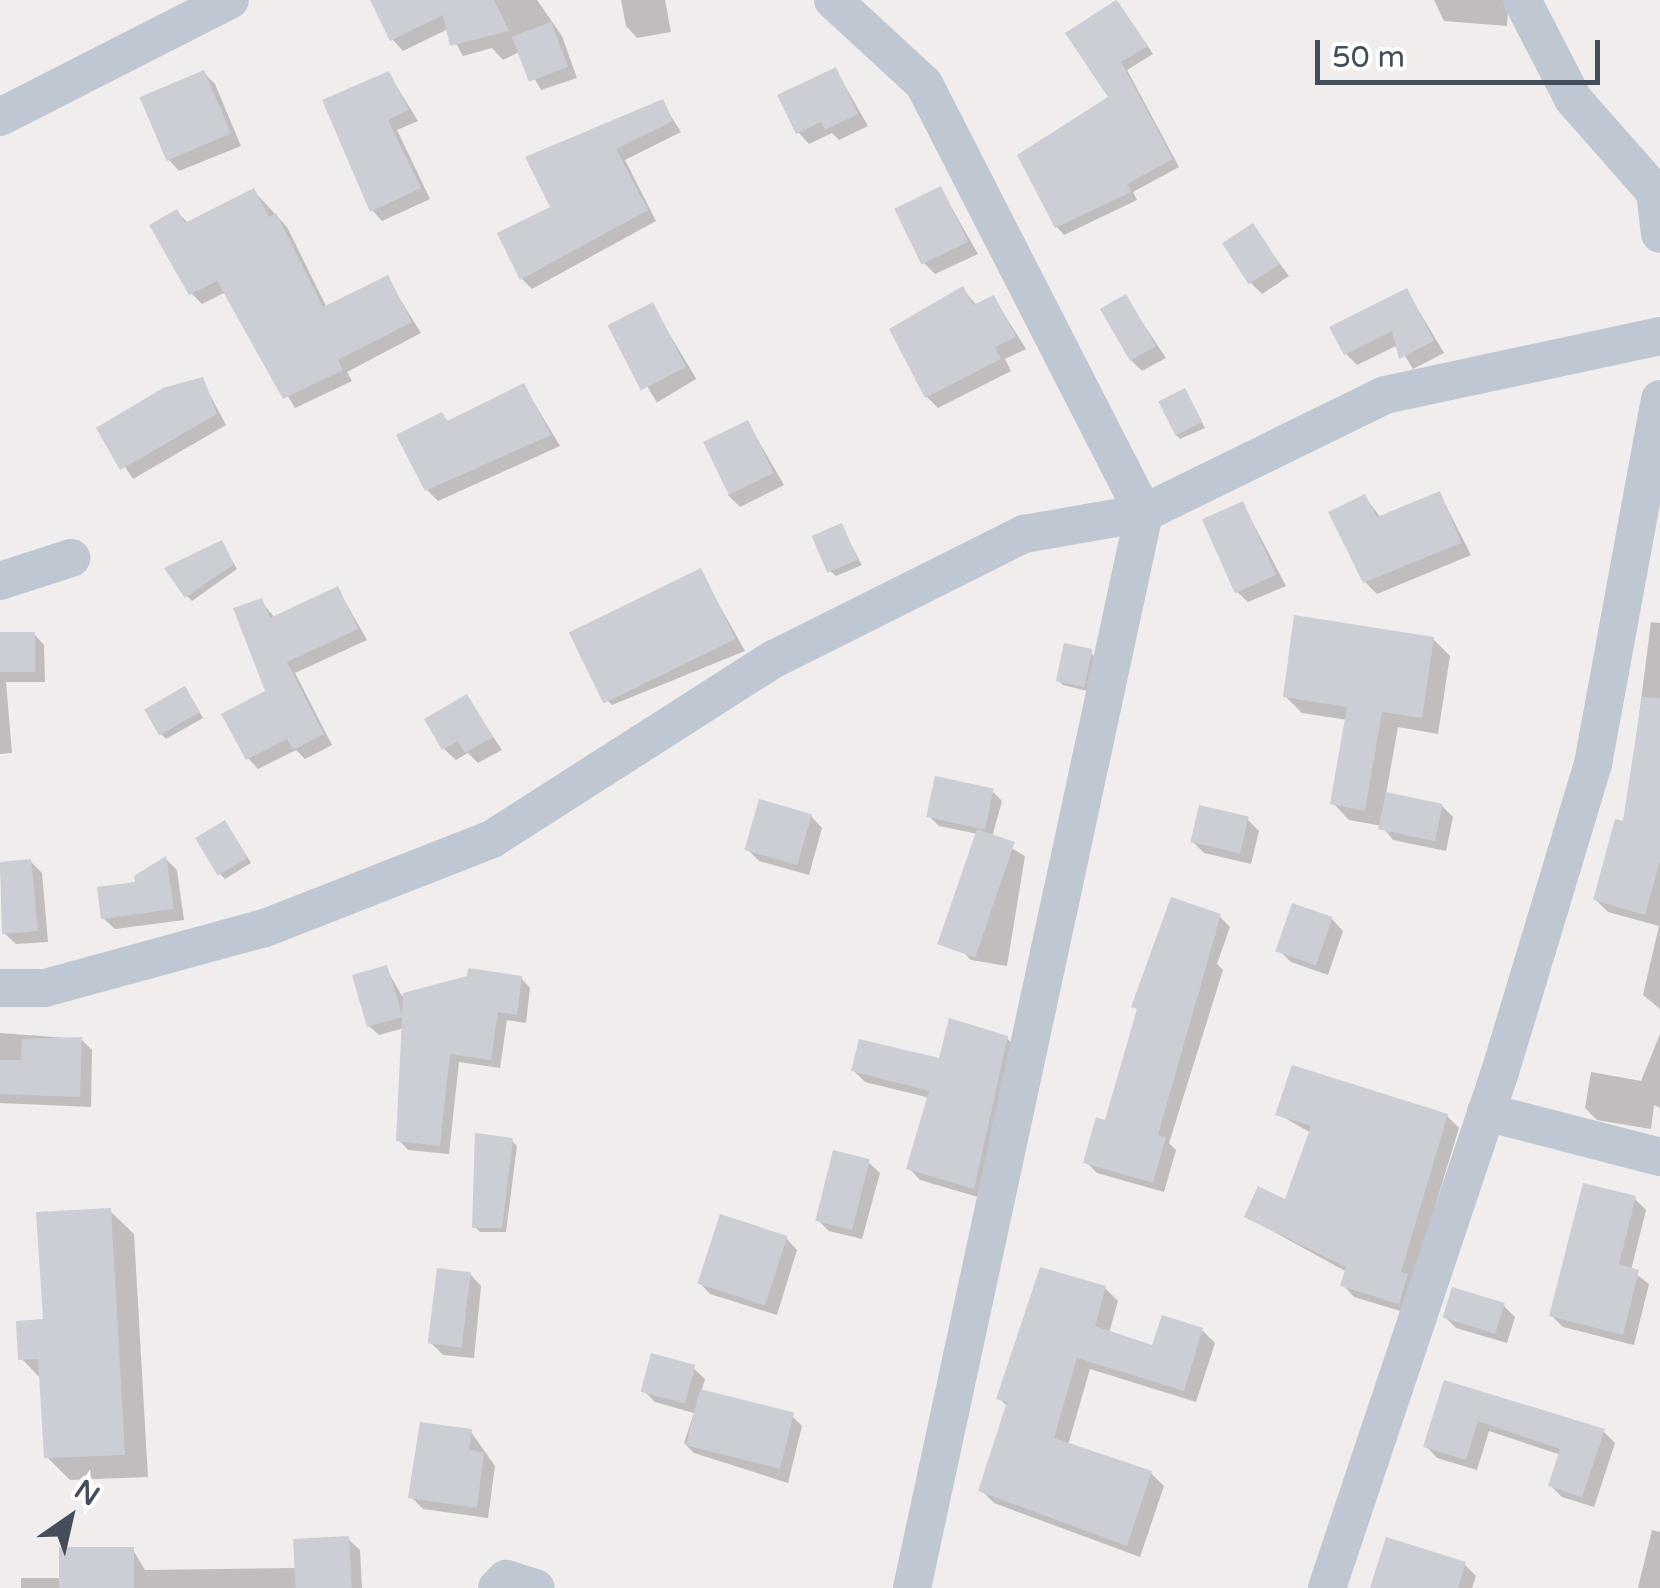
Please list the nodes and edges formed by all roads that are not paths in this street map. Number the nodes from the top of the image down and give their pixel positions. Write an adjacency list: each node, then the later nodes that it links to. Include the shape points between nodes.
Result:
1 (230, 0): 4 (street)
2 (833, 0): 8 (street, via 924,84)
3 (1522, 0): 5 (street, via 1573,99 1655,192)
4 (0, 118)
5 (1660, 234)
6 (1660, 336): 8 (street, via 1385,395)
7 (1660, 399): 12 (street, via 1593,764)
8 (1144, 512): 11 (street, via 1006,542 774,659 492,840 265,928 45,988); 16 (street)
9 (71, 558): 10 (street)
10 (0, 581)
11 (0, 988)
12 (1486, 1112): 13 (street); 17 (street)
13 (1660, 1157)
14 (497, 1588): 15 (street, via 506,1579)
15 (536, 1588)
16 (912, 1588)
17 (1327, 1588)

